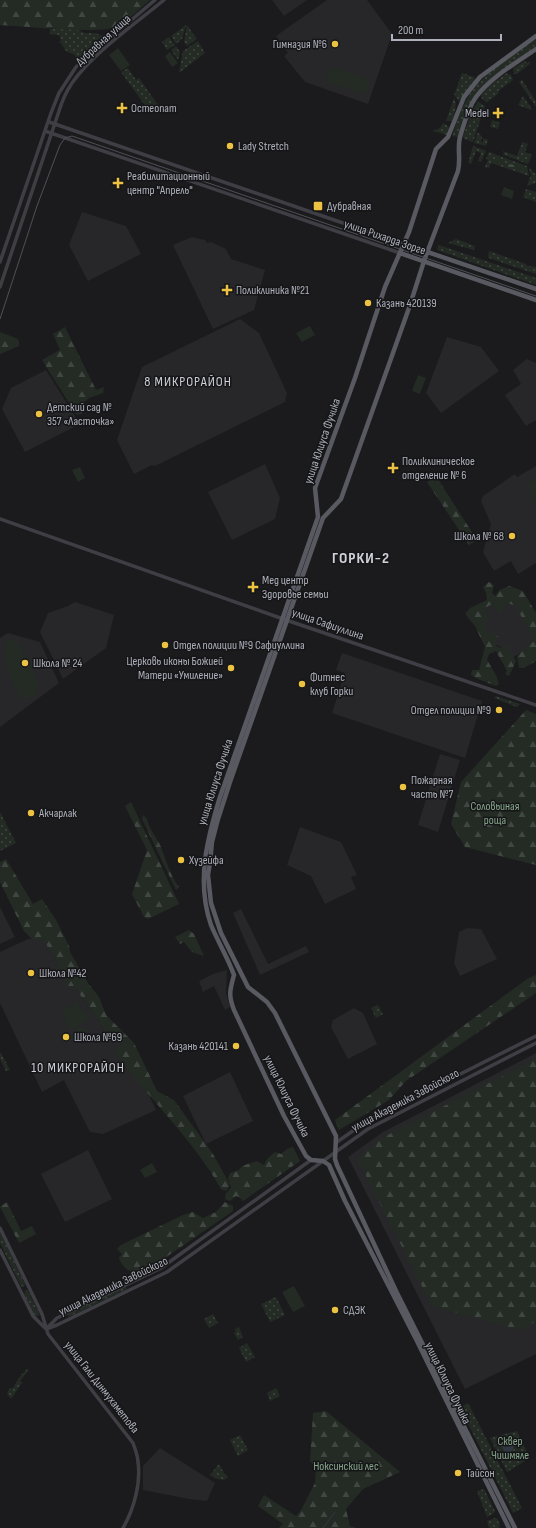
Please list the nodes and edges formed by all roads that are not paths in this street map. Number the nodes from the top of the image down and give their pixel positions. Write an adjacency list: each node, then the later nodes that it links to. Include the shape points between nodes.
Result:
1 (156, 0): 5 (street, Дубравная улица, via 76,67 60,94)
2 (164, 0): 6 (street, Дубравная улица, via 84,68 63,99)
3 (536, 36): 9 (main road, улица Юлиуса Фучика, via 480,77 464,97 448,137 436,149)
4 (536, 49): 10 (main road, улица Юлиуса Фучика, via 487,84 470,109 459,139 458,171)
5 (48, 122): 6 (street, улица Рихарда Зорге); 7 (street, Дубравная улица)
6 (55, 124): 8 (street, Дубравная улица); 9 (street, улица Рихарда Зорге)
7 (46, 131): 8 (street, улица Рихарда Зорге); 13 (street, Дубравная улица)
8 (52, 134): 11 (street, улица Рихарда Зорге); 14 (street, Дубравная улица)
9 (404, 244): 10 (main road, улица Рихарда Зорге); 11 (main road, улица Юлиуса Фучика)
10 (427, 252): 12 (main road, улица Юлиуса Фучика); 15 (main road, улица Рихарда Зорге)
11 (400, 253): 12 (main road, улица Рихарда Зорге); 18 (main road, улица Юлиуса Фучика, via 385,287 315,488 318,517)
12 (424, 261): 16 (main road, улица Рихарда Зорге); 18 (main road, улица Юлиуса Фучика, via 341,498 323,518)
13 (0, 262)
14 (0, 287)
15 (536, 290)
16 (536, 300)
17 (0, 519): 18 (street, улица Сафиуллина)
18 (284, 619): 19 (street, улица Сафиуллина); 20 (main road, улица Юлиуса Фучика)
19 (536, 705)
20 (233, 768): 21 (main road, улица Юлиуса Фучика, via 220,797 207,843 203,881 207,912); 22 (main road, улица Юлиуса Фучика, via 214,835 208,875 216,922)
21 (234, 974): 22 (main road); 29 (main road, улица Юлиуса Фучика, via 229,998 284,1116 306,1156)
22 (244, 981): 27 (main road, улица Юлиуса Фучика, via 250,990 267,1002 274,1013)
23 (536, 1036): 25 (street, улица Академика Завойского)
24 (536, 1043): 26 (street, улица Академика Завойского)
25 (365, 1123): 26 (street, via 364,1126); 27 (street, улица Академика Завойского)
26 (368, 1129): 28 (street, улица Академика Завойского)
27 (337, 1142): 28 (main road, улица Юлиуса Фучика)
28 (335, 1153): 30 (street, улица Академика Завойского); 44 (main road, улица Юлиуса Фучика, via 335,1159 397,1293)
29 (311, 1160): 30 (main road); 31 (street, улица Академика Завойского)
30 (323, 1161): 32 (street, улица Академика Завойского); 43 (main road, улица Юлиуса Фучика, via 330,1168)
31 (281, 1182): 32 (street); 33 (street, улица Академика Завойского)
32 (285, 1188): 34 (street, улица Академика Завойского)
33 (229, 1219): 34 (street); 37 (street, улица Академика Завойского, via 165,1265)
34 (234, 1226): 39 (street, улица Академика Завойского, via 167,1272)
35 (0, 1228): 38 (street)
36 (0, 1250): 40 (street)
37 (127, 1284): 39 (street); 41 (street, улица Академика Завойского, via 57,1318)
38 (29, 1288): 40 (street); 41 (street, via 42,1314)
39 (130, 1289): 41 (street, улица Академика Завойского)
40 (21, 1292): 41 (street, via 33,1316)
41 (46, 1329): 42 (street, улица Гали Динмухаметова, via 133,1443 138,1461 137,1490)
42 (123, 1528)
43 (509, 1528)
44 (515, 1528)

